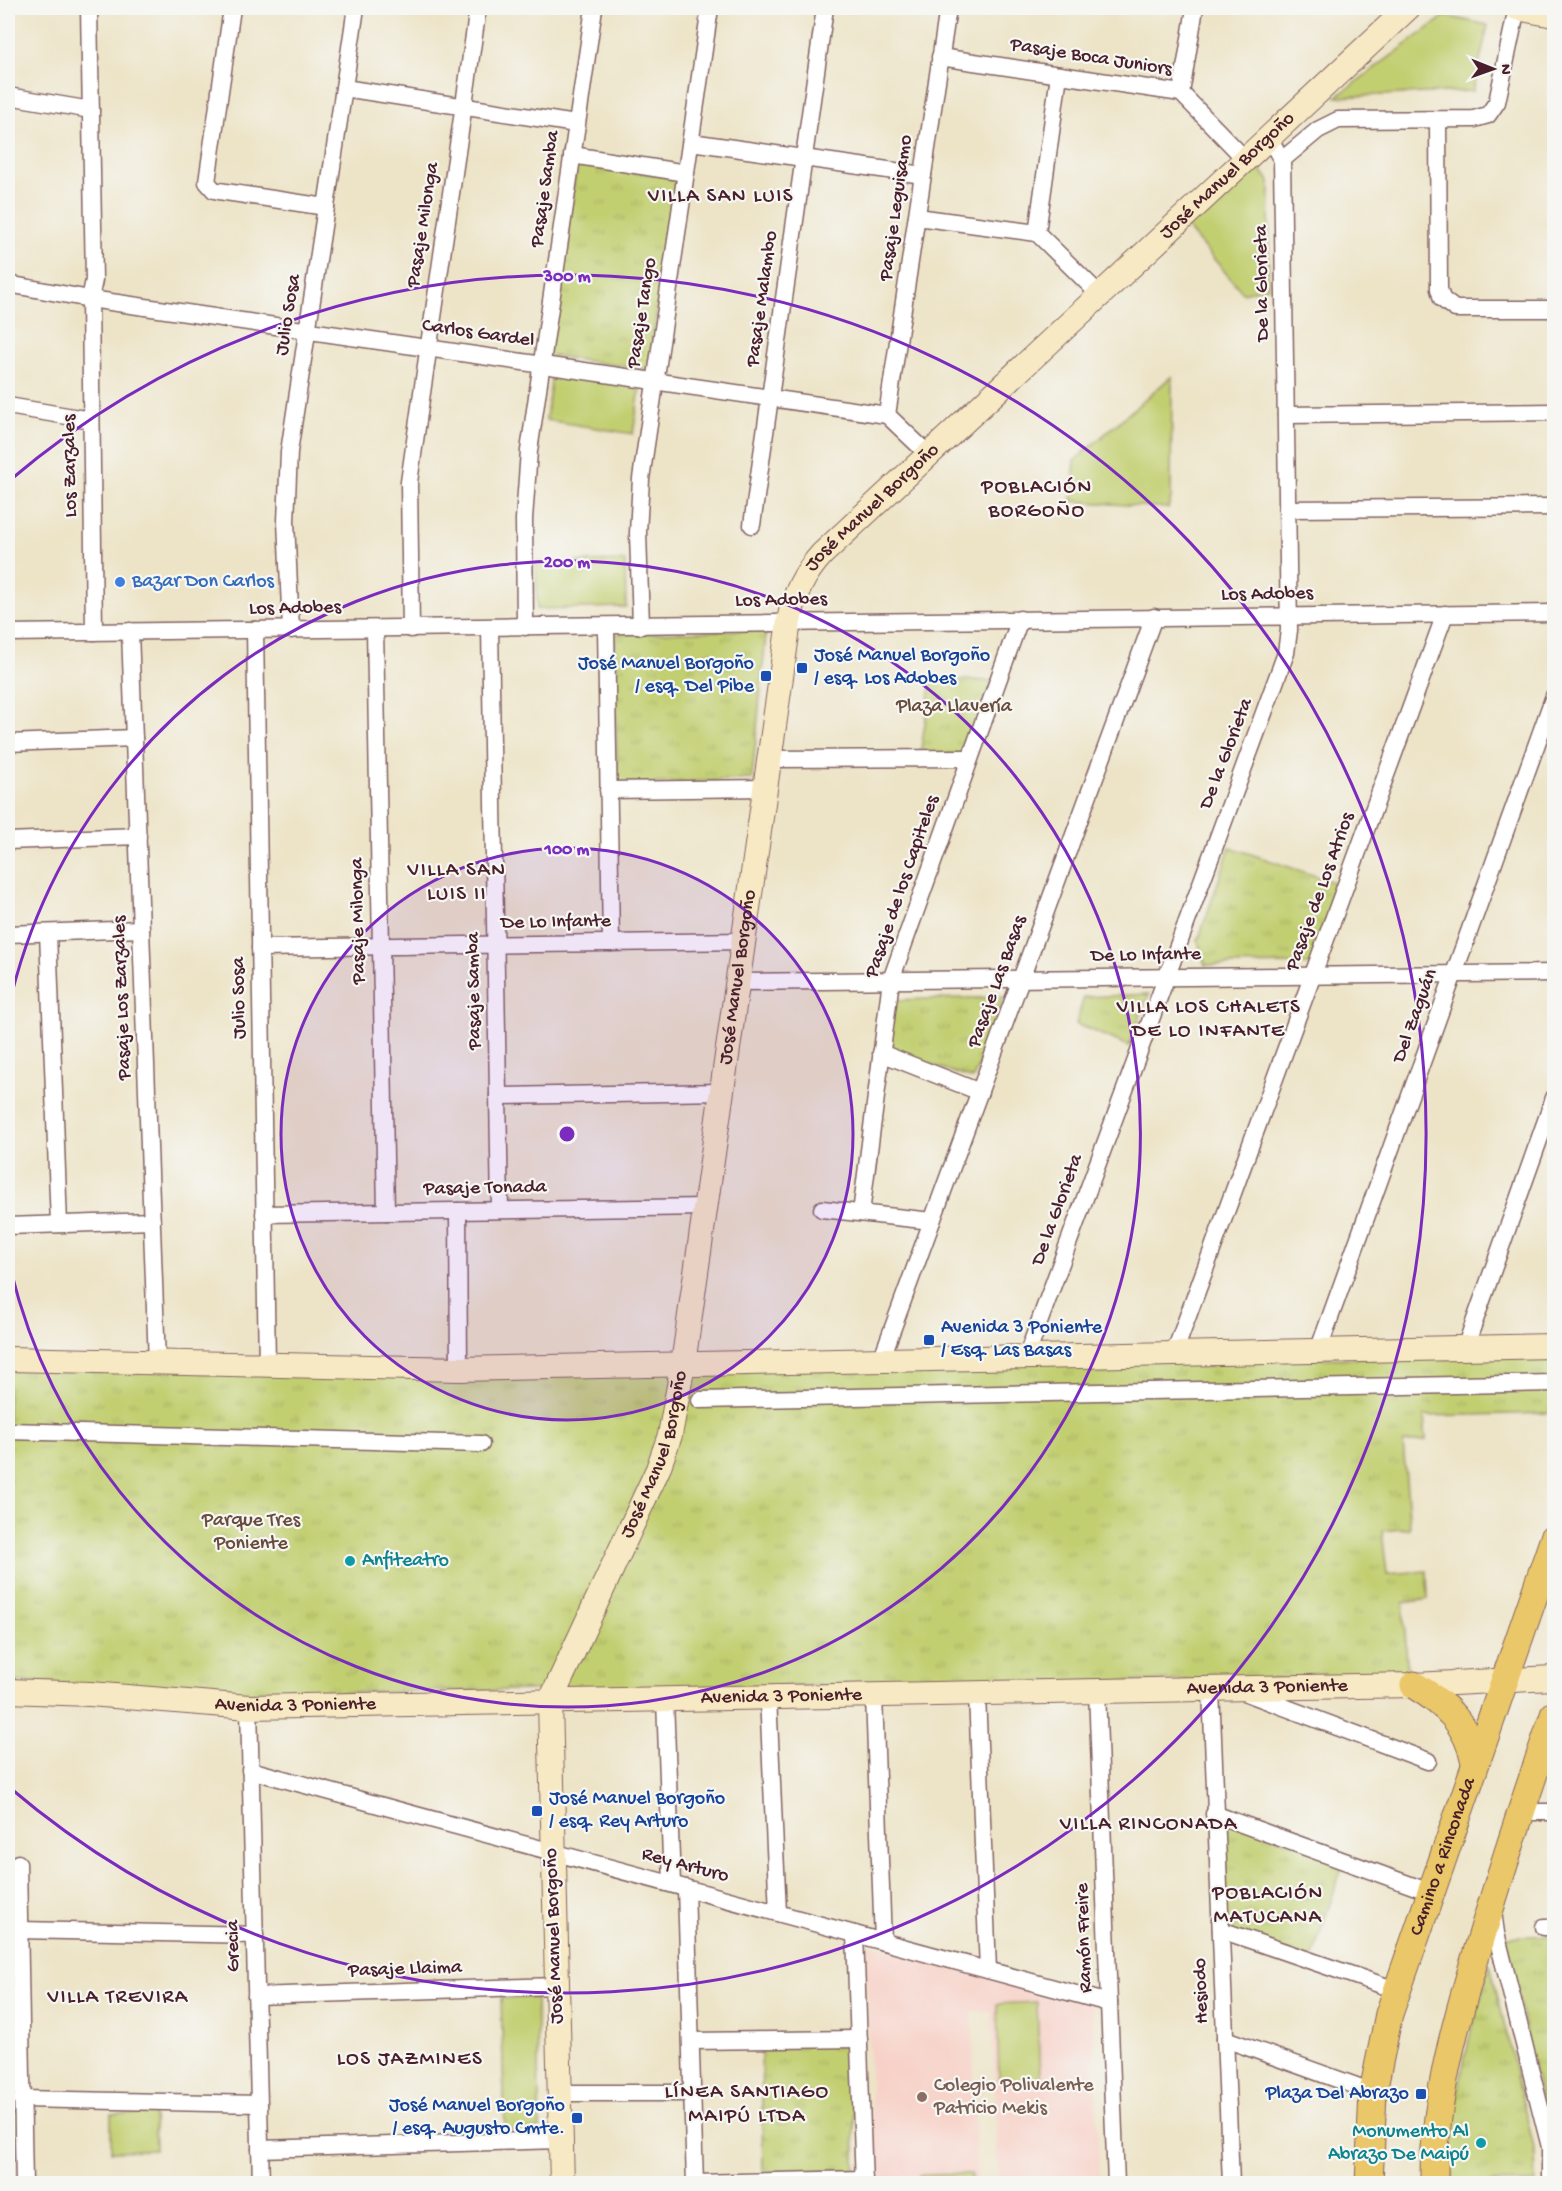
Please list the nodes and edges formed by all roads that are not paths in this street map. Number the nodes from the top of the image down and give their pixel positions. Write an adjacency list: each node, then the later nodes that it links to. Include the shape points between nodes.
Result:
1 (89, 8): 19 (street)
2 (232, 8): 30 (street, via 207,176 210,186 219,191)
3 (356, 8): 15 (street, Julio Sosa)
4 (477, 8): 18 (street, Pasaje Milonga)
5 (594, 8): 21 (street, Pasaje Samba)
6 (710, 8): 23 (street, Pasaje Tango)
7 (825, 8): 25 (street, Pasaje Malambo)
8 (948, 8): 13 (street, Pasaje Leguisamo)
9 (1195, 8): 16 (street)
10 (1408, 8): 22 (main road, José Manuel Borgoño)
11 (1517, 8): 12 (main road); 20 (street, via 1494,109 1481,118)
12 (1554, 15)
13 (940, 57): 14 (street, Pasaje Boca Juniors); 29 (street, Pasaje Leguisamo)
14 (1059, 75): 16 (street, Pasaje Boca Juniors); 32 (street)
15 (344, 88): 18 (street); 30 (street, Julio Sosa)
16 (1181, 93): 26 (street, Pasaje Boca Juniors)
17 (8, 96): 19 (street)
18 (463, 106): 21 (street); 38 (street, Pasaje Milonga)
19 (91, 110): 35 (street, via 94,280)
20 (1438, 120): 27 (street, via 1338,120 1318,130); 36 (street, via 1439,289 1446,304 1460,309)
21 (576, 124): 24 (street, Pasaje Samba)
22 (1268, 136): 26 (main road, José Manuel Borgoño); 27 (street, De la Glorieta)
23 (690, 142): 25 (street); 28 (street, Pasaje Tango)
24 (572, 155): 28 (street); 39 (street, Pasaje Samba)
25 (805, 158): 29 (street); 41 (street, Pasaje Malambo)
26 (1244, 158): 34 (main road, José Manuel Borgoño)
27 (1282, 160): 45 (street, De la Glorieta)
28 (686, 173): 40 (street, Pasaje Tango)
29 (923, 176): 31 (street, Pasaje Leguisamo)
30 (326, 207): 37 (street, Julio Sosa)
31 (917, 217): 32 (street); 44 (street, Pasaje Leguisamo)
32 (1037, 233): 34 (street)
33 (8, 284): 35 (street, Carlos Gardel)
34 (1099, 294): 47 (main road, José Manuel Borgoño)
35 (90, 299): 37 (street, Carlos Gardel); 46 (street, Los Zarzales)
36 (1554, 309)
37 (308, 331): 38 (street, Carlos Gardel); 64 (street, Julio Sosa, via 287,476)
38 (426, 348): 39 (street, Carlos Gardel); 62 (street, Pasaje Milonga, via 409,482)
39 (541, 365): 40 (street, Carlos Gardel); 59 (street, Pasaje Samba, via 525,484)
40 (654, 381): 41 (street, Carlos Gardel); 58 (street, Pasaje Tango, via 638,512)
41 (770, 398): 44 (street, Carlos Gardel); 50 (street, Pasaje Malambo)
42 (8, 406): 46 (street)
43 (1554, 412): 45 (street)
44 (887, 415): 47 (street)
45 (1286, 415): 49 (street, De la Glorieta)
46 (91, 420): 66 (street, Los Zarzales)
47 (928, 454): 56 (main road, José Manuel Borgoño, via 810,567 795,596)
48 (1554, 507): 49 (street)
49 (1287, 509): 53 (street, De la Glorieta)
50 (752, 525)
51 (1554, 613): 52 (street, Los Adobes)
52 (1444, 614): 53 (street, Los Adobes); 87 (street, Pasaje de Los Atrios)
53 (1288, 616): 54 (street, Los Adobes); 88 (street, De la Glorieta, via 1288,641 1282,665)
54 (1154, 617): 55 (street, Los Adobes); 89 (street, Pasaje Las Basas)
55 (1020, 619): 56 (street, Los Adobes); 71 (street, Pasaje de los Capiteles)
56 (789, 621): 58 (street, Los Adobes); 72 (main road, José Manuel Borgoño)
57 (606, 626): 58 (street, Los Adobes); 59 (street, Los Adobes); 74 (street)
58 (641, 626)
59 (525, 627): 60 (street, Los Adobes)
60 (490, 628): 62 (street, Los Adobes); 82 (street, Pasaje Samba)
61 (375, 629): 62 (street, Los Adobes); 64 (street, Los Adobes); 83 (street, Pasaje Milonga)
62 (411, 629)
63 (255, 630): 64 (street, Los Adobes); 65 (street, Los Adobes); 84 (street, Julio Sosa)
64 (291, 630)
65 (130, 631): 66 (street, Los Adobes); 69 (street, Pasaje Los Zarzales)
66 (94, 632): 67 (street, Los Adobes)
67 (8, 633)
68 (1554, 696): 86 (street, Del Zaguán)
69 (134, 738): 70 (street); 75 (street, Pasaje Los Zarzales)
70 (8, 743)
71 (970, 758): 72 (street); 90 (street, Pasaje de los Capiteles)
72 (771, 759): 73 (main road, José Manuel Borgoño)
73 (766, 788): 74 (street); 80 (main road, José Manuel Borgoño)
74 (608, 790): 81 (street)
75 (138, 836): 76 (street); 77 (street, Pasaje Los Zarzales)
76 (8, 841)
77 (141, 929): 78 (street); 104 (street, Pasaje Los Zarzales)
78 (48, 933): 79 (street); 106 (street)
79 (8, 934)
80 (744, 941): 81 (street, De Lo Infante); 91 (main road, José Manuel Borgoño)
81 (611, 943): 82 (street, De Lo Infante)
82 (495, 945): 83 (street, De Lo Infante); 95 (street, Pasaje Samba)
83 (381, 946): 84 (street, De Lo Infante); 101 (street, Pasaje Milonga)
84 (260, 948): 103 (street, Julio Sosa)
85 (1554, 973): 86 (street, De Lo Infante)
86 (1453, 974): 87 (street, De Lo Infante); 110 (street, Del Zaguán)
87 (1312, 976): 88 (street, De Lo Infante); 111 (street, Pasaje de Los Atrios)
88 (1165, 977): 89 (street, De Lo Infante); 112 (street, De la Glorieta)
89 (1021, 979): 90 (street, De Lo Infante); 94 (street, Pasaje Las Basas)
90 (891, 980): 91 (street, De Lo Infante); 92 (street, Pasaje de los Capiteles)
91 (739, 982): 93 (main road, José Manuel Borgoño)
92 (881, 1053): 94 (street); 102 (street, Pasaje de los Capiteles)
93 (723, 1092): 95 (street); 97 (main road, José Manuel Borgoño)
94 (980, 1092): 105 (street, Pasaje Las Basas)
95 (498, 1096): 99 (street, Pasaje Samba)
96 (1554, 1098): 109 (street)
97 (706, 1207): 99 (street, Pasaje Tonada); 116 (main road, José Manuel Borgoño)
98 (822, 1209): 102 (street)
99 (500, 1210): 100 (street, Pasaje Tonada)
100 (458, 1211): 101 (street, Pasaje Tonada); 118 (street)
101 (386, 1212): 103 (street, Pasaje Tonada)
102 (861, 1213): 105 (street)
103 (264, 1214): 117 (street, Julio Sosa)
104 (152, 1221): 106 (street); 115 (street, Pasaje Los Zarzales)
105 (932, 1221): 114 (street, Pasaje Las Basas)
106 (59, 1224): 107 (street)
107 (8, 1226)
108 (1554, 1346): 109 (main road)
109 (1465, 1348): 110 (main road)
110 (1318, 1351): 111 (main road)
111 (1174, 1354): 112 (main road)
112 (1026, 1358): 114 (main road)
113 (8, 1359): 115 (main road)
114 (881, 1360): 116 (main road)
115 (157, 1363): 117 (main road)
116 (683, 1364): 118 (main road); 134 (main road, José Manuel Borgoño, via 664,1454)
117 (267, 1365): 118 (main road)
118 (459, 1369)
119 (1554, 1383): 120 (street)
120 (700, 1400)
121 (8, 1431): 122 (street)
122 (481, 1444)
123 (1554, 1538): 125 (main road, Camino a Rinconada)
124 (1554, 1678): 125 (main road, Avenida 3 Poniente)
125 (1504, 1682): 126 (main road, Avenida 3 Poniente); 138 (main road, Camino a Rinconada)
126 (1414, 1685): 127 (main road, Avenida 3 Poniente); 138 (main road, via 1455,1714 1468,1736)
127 (1223, 1689): 129 (main road, Avenida 3 Poniente); 137 (street); 142 (street, Hesiodo)
128 (8, 1691): 135 (main road, Avenida 3 Poniente)
129 (1097, 1691): 130 (main road, Avenida 3 Poniente); 158 (street, Ramón Freire)
130 (977, 1694): 131 (main road, Avenida 3 Poniente); 154 (street)
131 (874, 1696): 132 (main road, Avenida 3 Poniente); 153 (street)
132 (768, 1697): 133 (main road, Avenida 3 Poniente); 148 (street)
133 (665, 1700): 134 (main road, Avenida 3 Poniente); 145 (street)
134 (550, 1702): 135 (main road, Avenida 3 Poniente); 143 (main road, José Manuel Borgoño)
135 (249, 1707): 139 (street, Grecia)
136 (1554, 1715): 140 (main road)
137 (1428, 1761)
138 (1475, 1762): 146 (main road, Camino a Rinconada)
139 (250, 1770): 143 (street, Rey Arturo); 152 (street, Grecia)
140 (1520, 1812): 141 (street); 147 (main road)
141 (1554, 1812)
142 (1214, 1814): 146 (street); 150 (street, Hesiodo)
143 (552, 1852): 145 (street, Rey Arturo); 155 (main road, José Manuel Borgoño)
144 (18, 1863): 149 (street)
145 (679, 1886): 148 (street, Rey Arturo); 161 (street)
146 (1430, 1892): 156 (main road, Camino a Rinconada)
147 (1492, 1902): 169 (street, via 1496,1933); 179 (main road, via 1449,2056)
148 (778, 1913): 151 (street, Rey Arturo)
149 (19, 1930): 152 (street); 165 (street)
150 (1221, 1930): 156 (street); 160 (street, Hesiodo)
151 (855, 1934): 153 (street, Rey Arturo); 159 (street)
152 (255, 1935): 157 (street, Grecia)
153 (883, 1942): 154 (street, Rey Arturo)
154 (988, 1970): 158 (street, Rey Arturo)
155 (556, 1986): 157 (street, Pasaje Llaima); 163 (main road, José Manuel Borgoño)
156 (1396, 1990): 162 (main road, Camino a Rinconada)
157 (256, 1996): 166 (street, Grecia)
158 (1109, 2003): 176 (street, Ramón Freire)
159 (859, 2039): 161 (street); 171 (street)
160 (1225, 2039): 162 (street); 177 (street, Hesiodo)
161 (691, 2041): 164 (street)
162 (1373, 2092): 178 (main road, Camino a Rinconada)
163 (559, 2093): 164 (street); 168 (main road, José Manuel Borgoño)
164 (692, 2093): 172 (street)
165 (22, 2099): 166 (street); 173 (street)
166 (259, 2104): 170 (street, Grecia)
167 (1554, 2128): 169 (street)
168 (560, 2140): 170 (street); 175 (main road, José Manuel Borgoño)
169 (1550, 2147): 180 (street)
170 (260, 2149): 174 (street, Grecia)
171 (864, 2181): 172 (street)
172 (695, 2183)
173 (24, 2184)
174 (261, 2184)
175 (562, 2184)
176 (1116, 2184)
177 (1231, 2184)
178 (1369, 2184)
179 (1434, 2184)
180 (1550, 2184)

